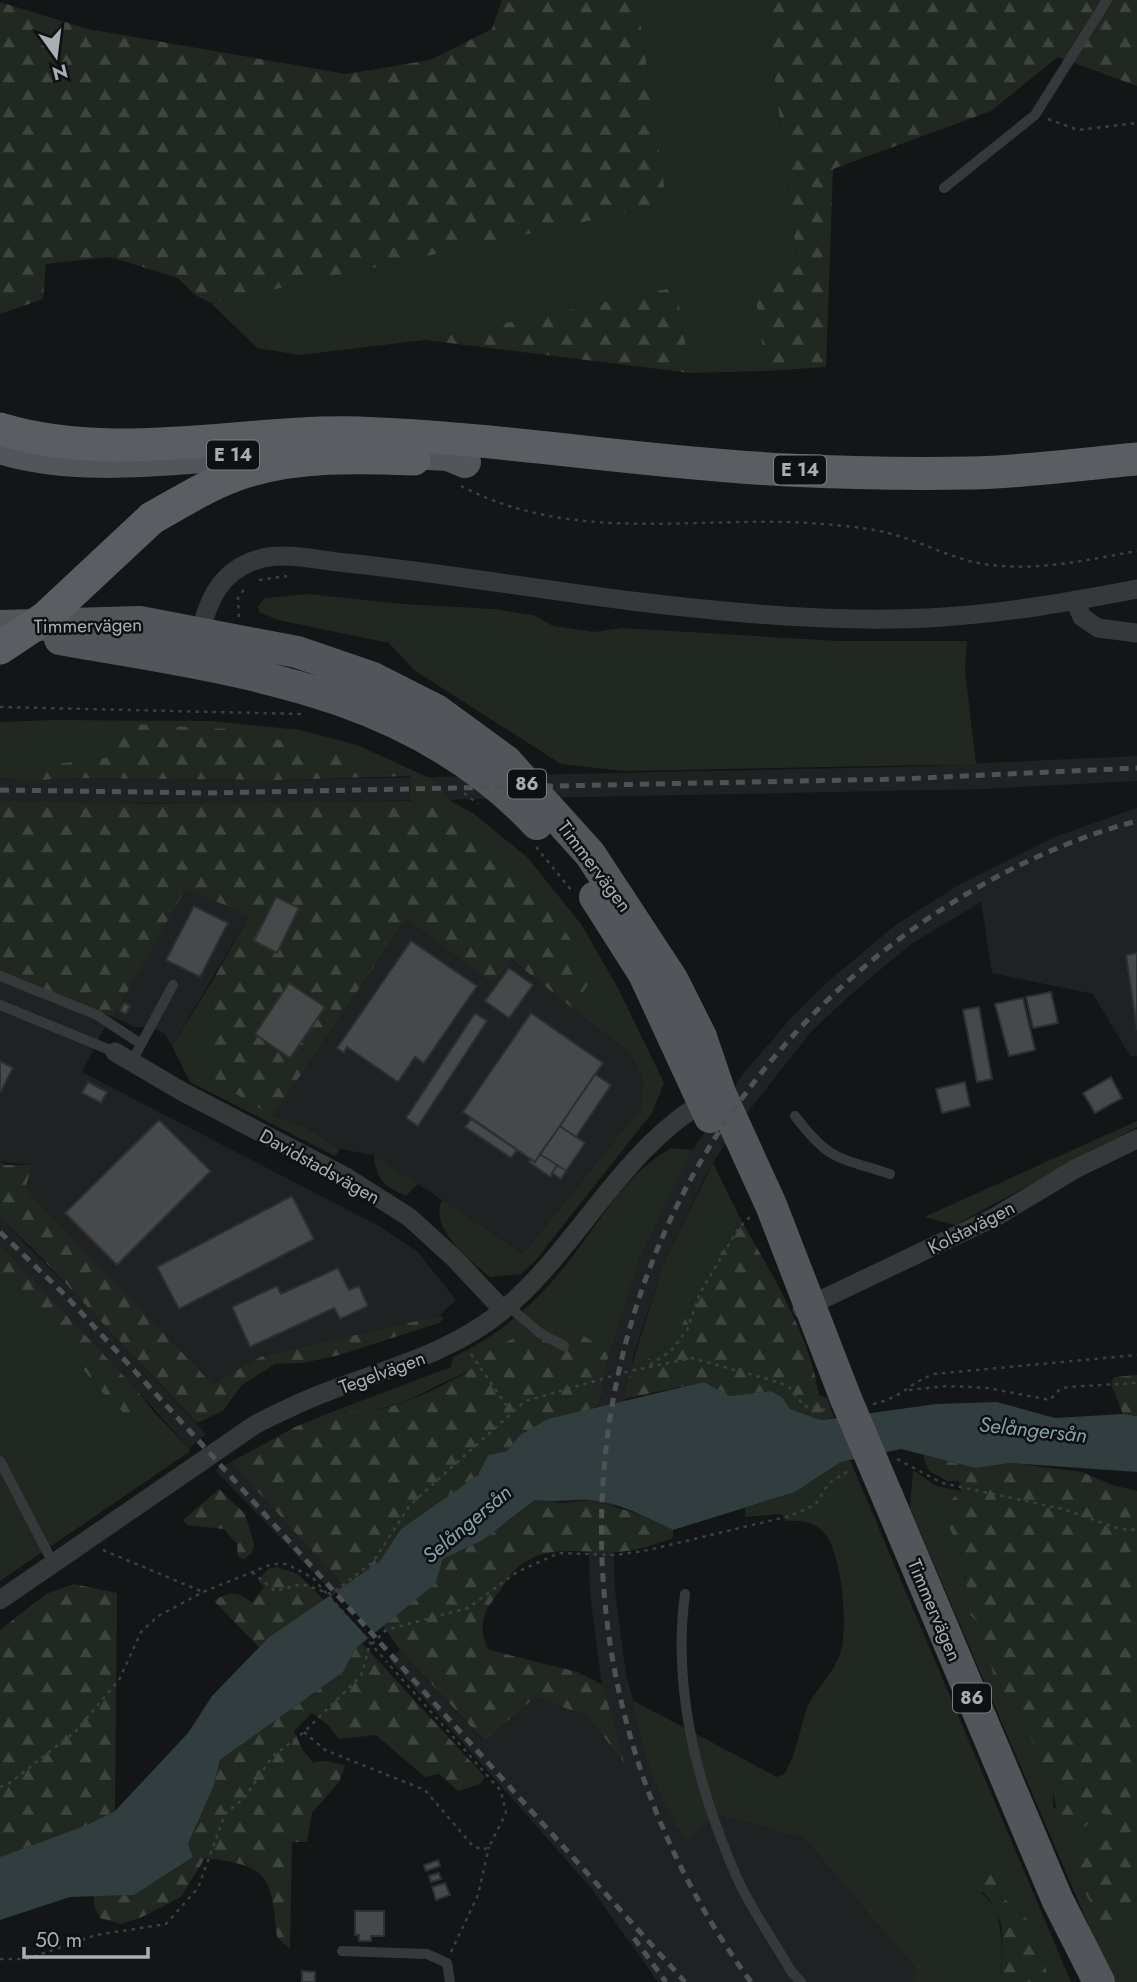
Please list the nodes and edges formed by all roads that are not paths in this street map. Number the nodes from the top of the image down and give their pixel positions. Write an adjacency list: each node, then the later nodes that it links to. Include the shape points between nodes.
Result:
1 (1107, 0): 2 (lane, via 1035,115)
2 (944, 188)
3 (0, 429): 5 (highway, E 14, via 81,444 357,433 788,470 973,473)
4 (0, 448): 6 (main road, E 14, via 61,459 138,462 330,449 448,455)
5 (1137, 459)
6 (462, 473): 7 (highway, E 14, via 819,493 988,493); 15 (highway, E 14, bridge, via 357,457 294,461 243,473 152,517 45,618)
7 (1137, 481)
8 (1137, 589): 9 (street)
9 (1075, 600): 13 (street, via 1082,617 1098,628); 16 (street, via 942,618 814,615 634,601 416,571 266,557 226,577 209,600)
10 (0, 608): 11 (main road, 86)
11 (140, 622): 12 (main road, Timmervägen); 16 (main road, Timmervägen / 86)
12 (0, 626)
13 (1137, 633)
14 (0, 639): 16 (main road, Timmervägen / 86)
15 (0, 648)
16 (197, 648): 21 (main road, Timmervägen / 86, via 298,652 373,678 436,710 506,761 590,854 650,941 701,1037)
17 (0, 976): 20 (lane, via 97,1015)
18 (173, 985): 20 (lane)
19 (0, 1004): 20 (lane)
20 (129, 1052): 26 (street, Davidstadsvägen, via 183,1092 346,1177 409,1217)
21 (712, 1097): 25 (main road, Timmervägen / 86, via 755,1212); 25 (main road, Timmervägen / 86, via 771,1205); 26 (street, Tegelvägen, via 614,1182 552,1263)
22 (795, 1116): 24 (lane, via 817,1145 844,1162)
23 (1137, 1139): 25 (street, Kolstavägen, via 1075,1169 997,1216)
24 (890, 1174)
25 (806, 1307): 32 (main road, Timmervägen / 86, bridge)
26 (506, 1308): 27 (lane); 29 (street, Tegelvägen, via 440,1351 302,1401 256,1424)
27 (564, 1346)
28 (0, 1461): 29 (lane)
29 (53, 1563): 31 (street, Tegelvägen)
30 (685, 1594): 35 (lane, via 681,1669 708,1805 738,1881)
31 (0, 1600)
32 (1057, 1899): 36 (main road, Timmervägen / 86); 37 (main road, Timmervägen / 86)
33 (342, 1951): 34 (lane, via 427,1954 447,1963)
34 (450, 1982)
35 (801, 1982)
36 (1083, 1982)
37 (1099, 1982)

